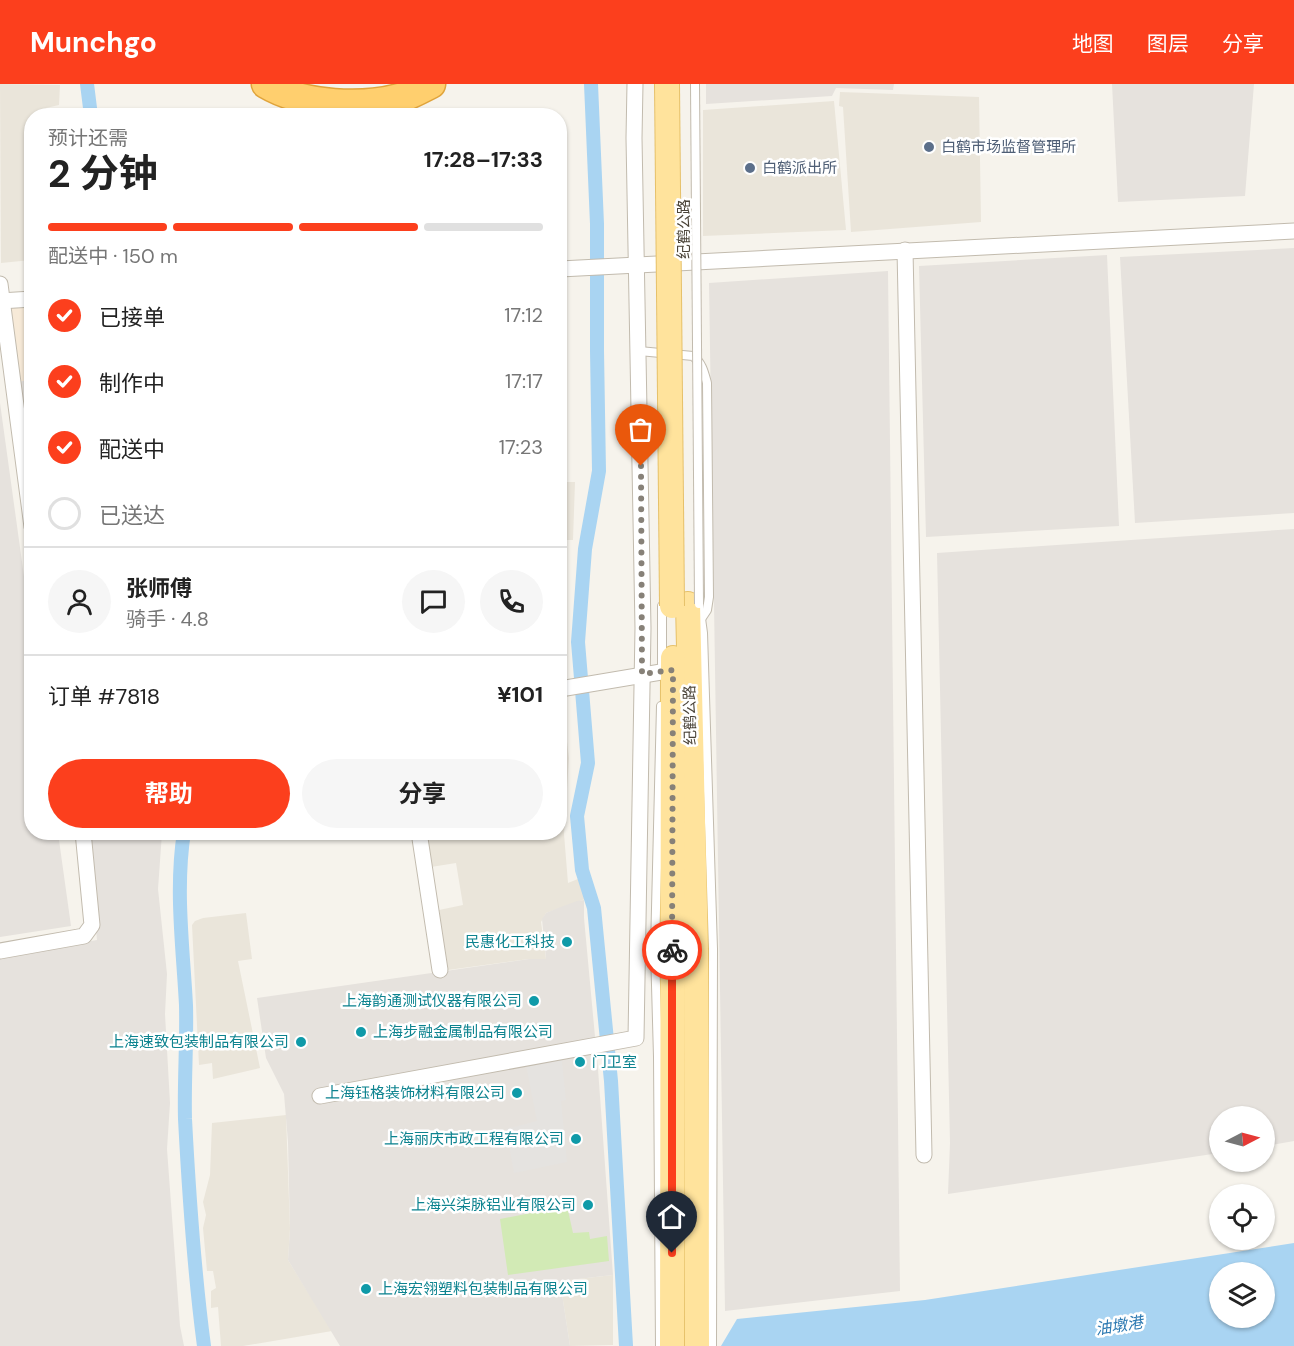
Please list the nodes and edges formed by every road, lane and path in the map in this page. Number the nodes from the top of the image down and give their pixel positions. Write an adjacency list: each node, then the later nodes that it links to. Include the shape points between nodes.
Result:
1 (247, 84): 9 (highway, via 268,98)
2 (266, 84): 3 (highway, via 306,100 340,104 406,96)
3 (431, 84)
4 (455, 84): 10 (highway)
5 (635, 84): 14 (street)
6 (667, 84): 24 (main road, 纪鹤公路, bridge)
7 (683, 84): 24 (main road, 纪鹤公路)
8 (695, 84): 24 (lane, bridge)
9 (295, 108)
10 (403, 108)
11 (1294, 231): 13 (street)
12 (657, 250): 16 (lane)
13 (905, 250): 14 (street); 36 (street)
14 (637, 264): 15 (street); 21 (street)
15 (567, 268)
16 (658, 274)
17 (0, 284): 19 (street)
18 (24, 300): 19 (street)
19 (2, 301): 23 (street)
20 (659, 345): 22 (lane)
21 (639, 351): 24 (lane, via 693,356 699,361 707,383 709,597 707,610); 25 (street)
22 (659, 357)
23 (24, 467)
24 (681, 605): 26 (main road, 纪鹤公路); 32 (main road, 纪鹤公路)
25 (642, 674): 26 (street); 27 (street); 35 (street, via 636,1038)
26 (666, 675): 31 (main road, 纪鹤公路)
27 (567, 688)
28 (661, 695): 31 (lane)
29 (83, 840): 33 (street, via 92,926 89,931 72,939)
30 (420, 840): 34 (street)
31 (664, 950): 37 (lane, via 658,1092); 38 (main road, 纪鹤公路)
32 (704, 950): 39 (main road, 纪鹤公路); 40 (lane)
33 (0, 951)
34 (440, 970)
35 (320, 1096)
36 (924, 1155)
37 (660, 1346)
38 (672, 1346)
39 (697, 1346)
40 (712, 1346)

